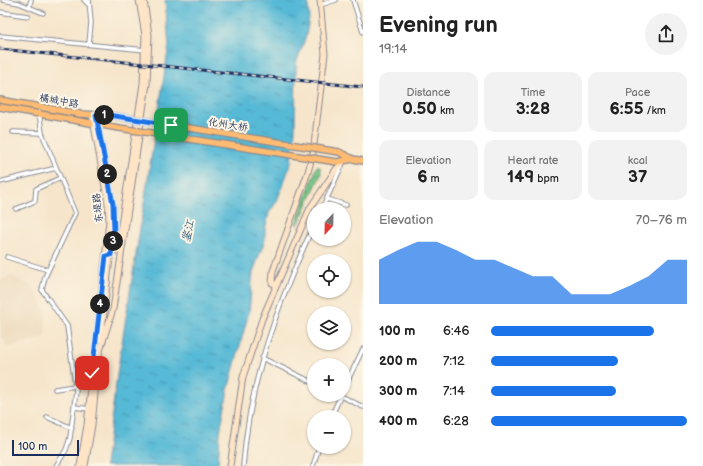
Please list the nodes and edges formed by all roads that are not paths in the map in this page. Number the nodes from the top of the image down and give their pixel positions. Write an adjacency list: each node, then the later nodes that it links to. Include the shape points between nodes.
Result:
1 (2, 0): 11 (street)
2 (31, 0): 11 (street)
3 (84, 0): 10 (street)
4 (89, 0): 10 (street)
5 (139, 0): 18 (main road)
6 (144, 0): 18 (main road, via 149,35)
7 (336, 0): 9 (street)
8 (354, 0): 15 (street)
9 (320, 2): 47 (main road, via 325,54 313,153 273,271 271,281)
10 (89, 5): 17 (street)
11 (29, 6): 13 (street)
12 (0, 12): 14 (street)
13 (43, 13)
14 (28, 16)
15 (363, 32)
16 (0, 36): 17 (street)
17 (89, 44): 18 (street)
18 (147, 50): 40 (main road); 42 (main road, via 145,107)
19 (0, 100): 21 (main road, 橘城中路)
20 (0, 107): 22 (main road, 橘城中路)
21 (39, 107): 22 (street); 23 (main road, 橘城中路)
22 (39, 114): 25 (main road, 橘城中路); 28 (street)
23 (94, 115): 24 (main road, 橘城中路); 25 (main road, 东堤路)
24 (115, 116): 29 (main road, 化州大桥, bridge, via 339,152)
25 (95, 124): 26 (main road, 橘城中路); 39 (main road, 东堤路); 44 (main road, 东堤路, via 108,204)
26 (113, 127): 30 (main road, 化州大桥, bridge, via 337,162)
27 (13, 132): 28 (street)
28 (42, 133): 32 (street)
29 (353, 159): 30 (main road, 化州大桥); 31 (main road)
30 (344, 161): 35 (street); 47 (main road, via 310,208)
31 (363, 161)
32 (56, 168): 33 (street); 34 (street)
33 (60, 178): 38 (street, via 36,189 35,201); 46 (street, via 75,213)
34 (0, 182)
35 (326, 199): 36 (street); 37 (street)
36 (325, 202)
37 (336, 202)
38 (16, 209)
39 (113, 210): 40 (main road); 44 (main road, 东堤路, via 114,232)
40 (123, 211): 43 (main road)
41 (307, 241): 50 (street)
42 (122, 248): 43 (main road); 49 (main road, via 113,309)
43 (117, 251): 44 (main road)
44 (108, 256): 49 (main road, 东堤路); 58 (main road, 东堤路)
45 (6, 257): 46 (street)
46 (48, 270): 53 (street, via 42,290 67,326)
47 (277, 285): 65 (main road, via 262,319 243,378)
48 (363, 349): 51 (street)
49 (99, 354): 64 (main road, 东堤路)
50 (262, 358): 52 (street); 66 (street, via 251,400)
51 (351, 374)
52 (307, 380)
53 (75, 386): 54 (street); 56 (street)
54 (55, 389)
55 (351, 401): 57 (street)
56 (75, 407): 58 (street); 60 (street)
57 (363, 407)
58 (89, 409): 63 (main road, 东堤路)
59 (47, 417): 60 (street)
60 (72, 428): 62 (street, via 66,450)
61 (317, 454): 67 (street)
62 (56, 466)
63 (80, 466)
64 (85, 466)
65 (230, 466)
66 (243, 466)
67 (313, 466)

